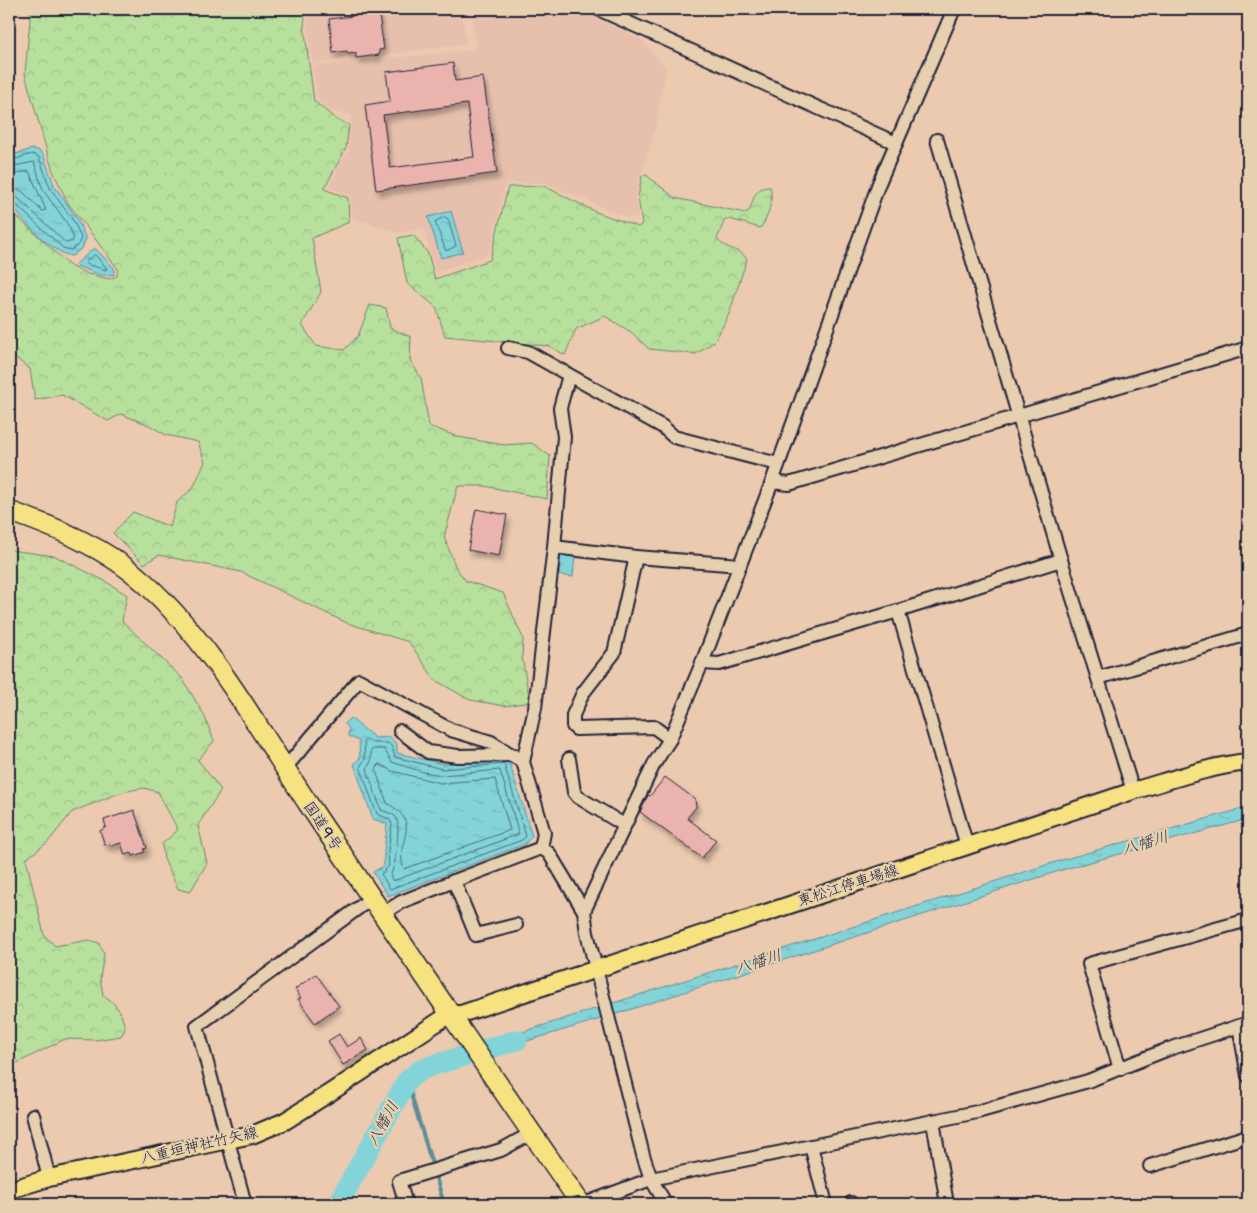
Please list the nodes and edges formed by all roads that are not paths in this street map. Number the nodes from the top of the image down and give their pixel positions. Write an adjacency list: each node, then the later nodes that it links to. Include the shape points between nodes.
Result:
1 (598, 9): 4 (street)
2 (953, 9): 4 (street)
3 (937, 140): 8 (street)
4 (896, 143): 9 (street, via 867,214)
5 (508, 348): 7 (street, via 528,352)
6 (1248, 348): 8 (street)
7 (568, 375): 9 (street, via 642,414 674,437); 12 (street, via 560,408 564,437)
8 (1018, 417): 10 (street, via 789,484); 14 (street)
9 (778, 464): 10 (street)
10 (772, 482): 15 (street)
11 (9, 511): 25 (highway, 国道9号, via 58,529 103,553 144,582 198,637)
12 (554, 547): 13 (street); 22 (street, via 536,698)
13 (636, 557): 15 (street); 21 (street, via 614,653 583,693 573,714 573,726 576,729 654,727)
14 (1062, 560): 16 (street); 19 (street)
15 (740, 565): 18 (street)
16 (898, 611): 18 (street, via 719,664); 28 (street)
17 (1248, 634): 19 (street)
18 (702, 662): 21 (street)
19 (1098, 678): 26 (street)
20 (400, 731): 22 (street, via 428,752)
21 (670, 739): 27 (street)
22 (518, 758): 25 (street, via 491,742 451,730 359,680); 29 (street, via 544,833)
23 (570, 759): 27 (street, via 574,792 578,797)
24 (1248, 762): 26 (main road, 東松江停車場線, via 1202,771)
25 (283, 767): 31 (highway, 国道9号)
26 (1134, 791): 28 (main road, 東松江停車場線)
27 (624, 825): 32 (street)
28 (967, 846): 35 (main road, 東松江停車場線)
29 (541, 848): 30 (street); 32 (street, via 549,853)
30 (454, 881): 31 (street, via 401,902); 34 (street, via 476,935)
31 (377, 906): 36 (highway, 国道9号); 44 (street, via 197,1026)
32 (584, 911): 35 (street)
33 (1248, 920): 38 (street, via 1089,964)
34 (516, 925)
35 (596, 969): 36 (main road, 東松江停車場線, via 461,1014); 48 (street)
36 (450, 1014): 42 (highway, 国道9号); 44 (main road, 八重垣神社竹矢線, via 285,1120)
37 (1244, 1025): 38 (street, via 1166,1050); 39 (street)
38 (1120, 1069): 41 (street, via 977,1112)
39 (1248, 1076)
40 (33, 1115): 47 (street)
41 (932, 1121): 45 (street); 55 (street)
42 (532, 1134): 51 (street, via 501,1150 399,1182); 52 (highway, 国道9号)
43 (1248, 1136): 46 (street)
44 (227, 1142): 47 (main road, 八重垣神社竹矢線); 50 (street)
45 (811, 1146): 48 (street); 54 (street)
46 (1150, 1166)
47 (48, 1178): 49 (main road, 八重垣神社竹矢線)
48 (651, 1179): 52 (street); 53 (street)
49 (9, 1190)
50 (245, 1204)
51 (406, 1204)
52 (583, 1204)
53 (666, 1204)
54 (826, 1204)
55 (947, 1204)

